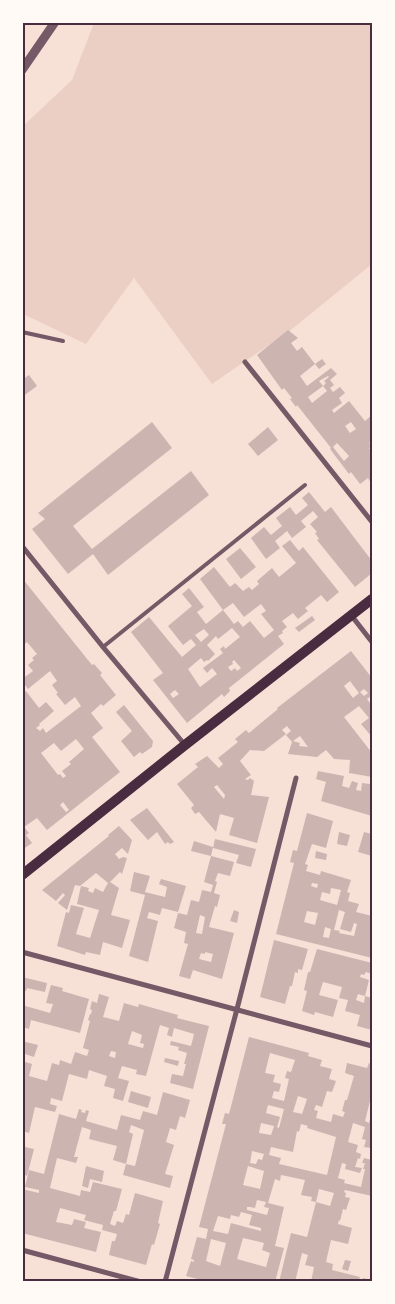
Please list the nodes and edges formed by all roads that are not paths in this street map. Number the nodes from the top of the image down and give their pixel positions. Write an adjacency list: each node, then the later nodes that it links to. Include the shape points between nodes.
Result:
1 (55, 22): 2 (street)
2 (22, 70)
3 (22, 332): 4 (lane)
4 (63, 341)
5 (245, 362): 7 (street)
6 (305, 484): 12 (lane)
7 (372, 522)
8 (22, 546): 12 (street)
9 (372, 599): 10 (main road)
10 (351, 615): 11 (street); 13 (main road)
11 (372, 642)
12 (103, 647): 13 (street)
13 (185, 745): 15 (main road)
14 (296, 778): 17 (street)
15 (22, 875)
16 (22, 952): 17 (street)
17 (237, 1010): 18 (street); 21 (street)
18 (372, 1046)
19 (22, 1250): 20 (street)
20 (141, 1282)
21 (165, 1282)

